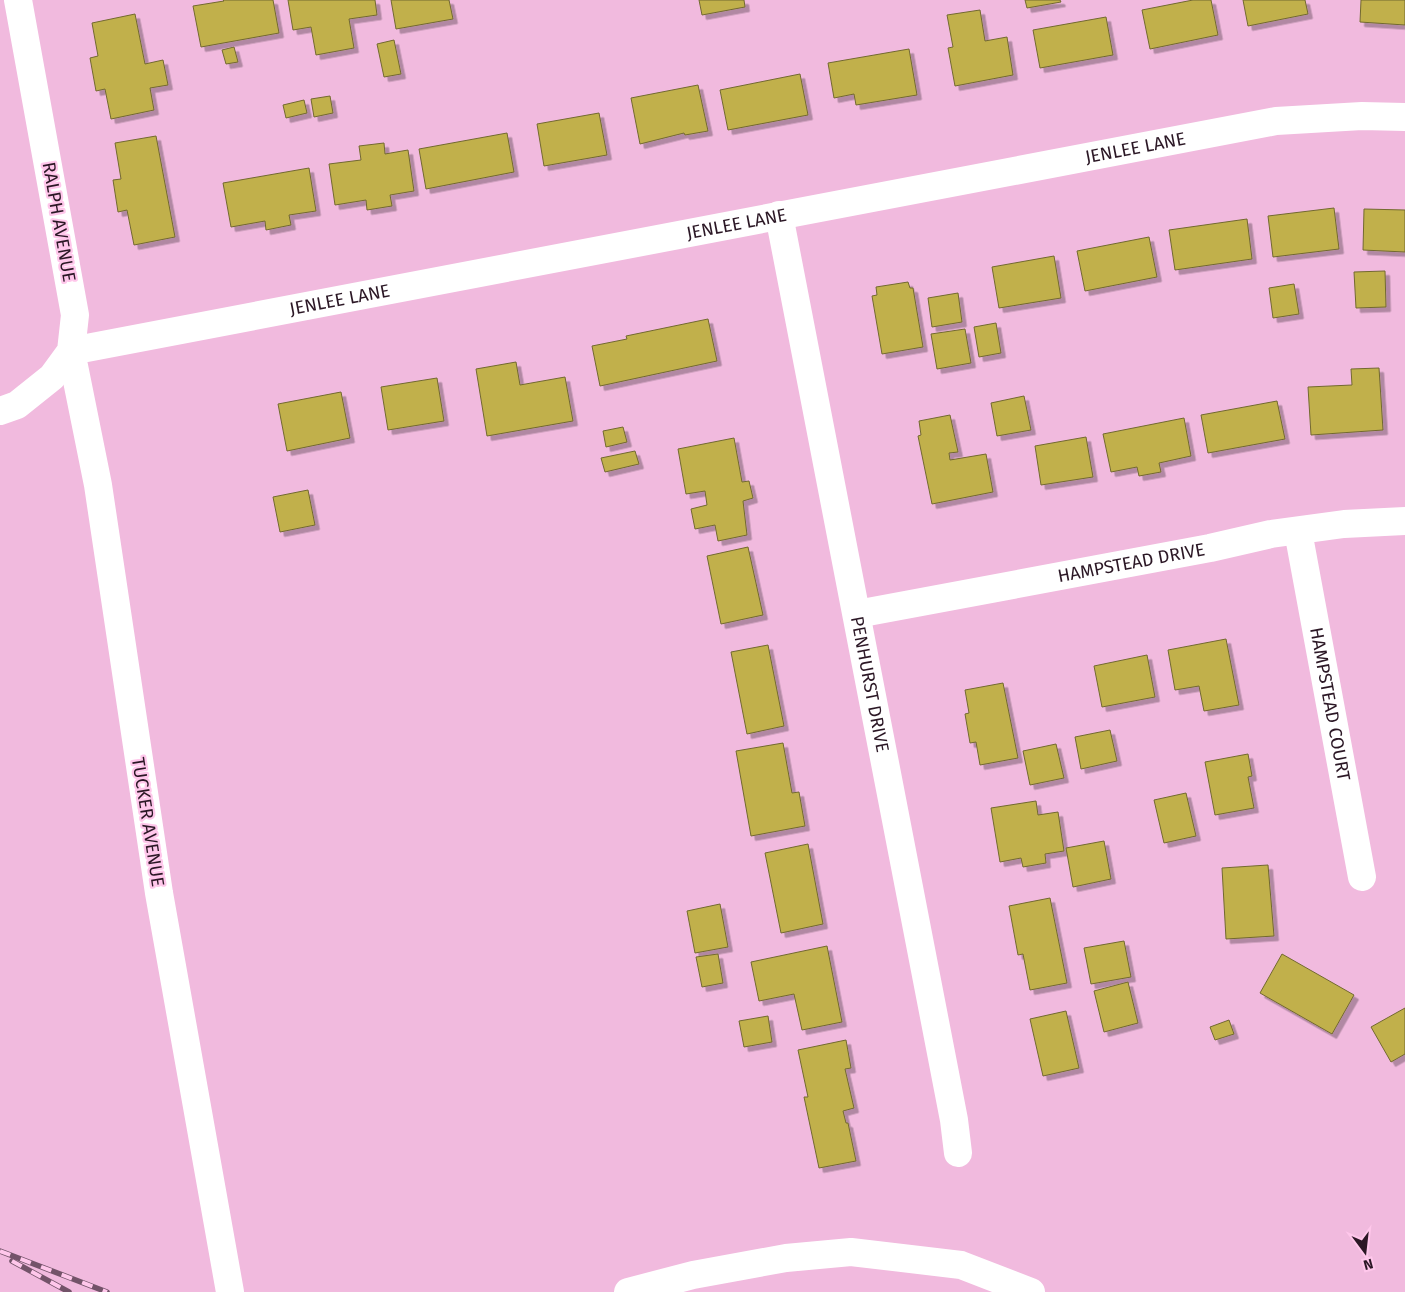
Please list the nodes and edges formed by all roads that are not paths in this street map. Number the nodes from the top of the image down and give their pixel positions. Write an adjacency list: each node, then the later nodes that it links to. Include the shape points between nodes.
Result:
1 (18, 0): 4 (street, RALPH AVENUE, via 71,287 75,315)
2 (1405, 117): 3 (street, JENLEE LANE, via 1276,121)
3 (779, 215): 4 (street, JENLEE LANE); 8 (street, PENHURST DRIVE)
4 (71, 352): 5 (street, via 52,377 17,405); 11 (street, TUCKER AVENUE, via 98,485 159,893)
5 (0, 411)
6 (1405, 521): 7 (street, HAMPSTEAD DRIVE, via 1344,524)
7 (1298, 531): 8 (street, HAMPSTEAD DRIVE); 9 (street, HAMPSTEAD COURT)
8 (857, 614): 10 (street, PENHURST DRIVE)
9 (1362, 877)
10 (958, 1153)
11 (230, 1292)
12 (628, 1292): 13 (street, via 693,1275 786,1258 850,1252 961,1265)
13 (1031, 1292)

